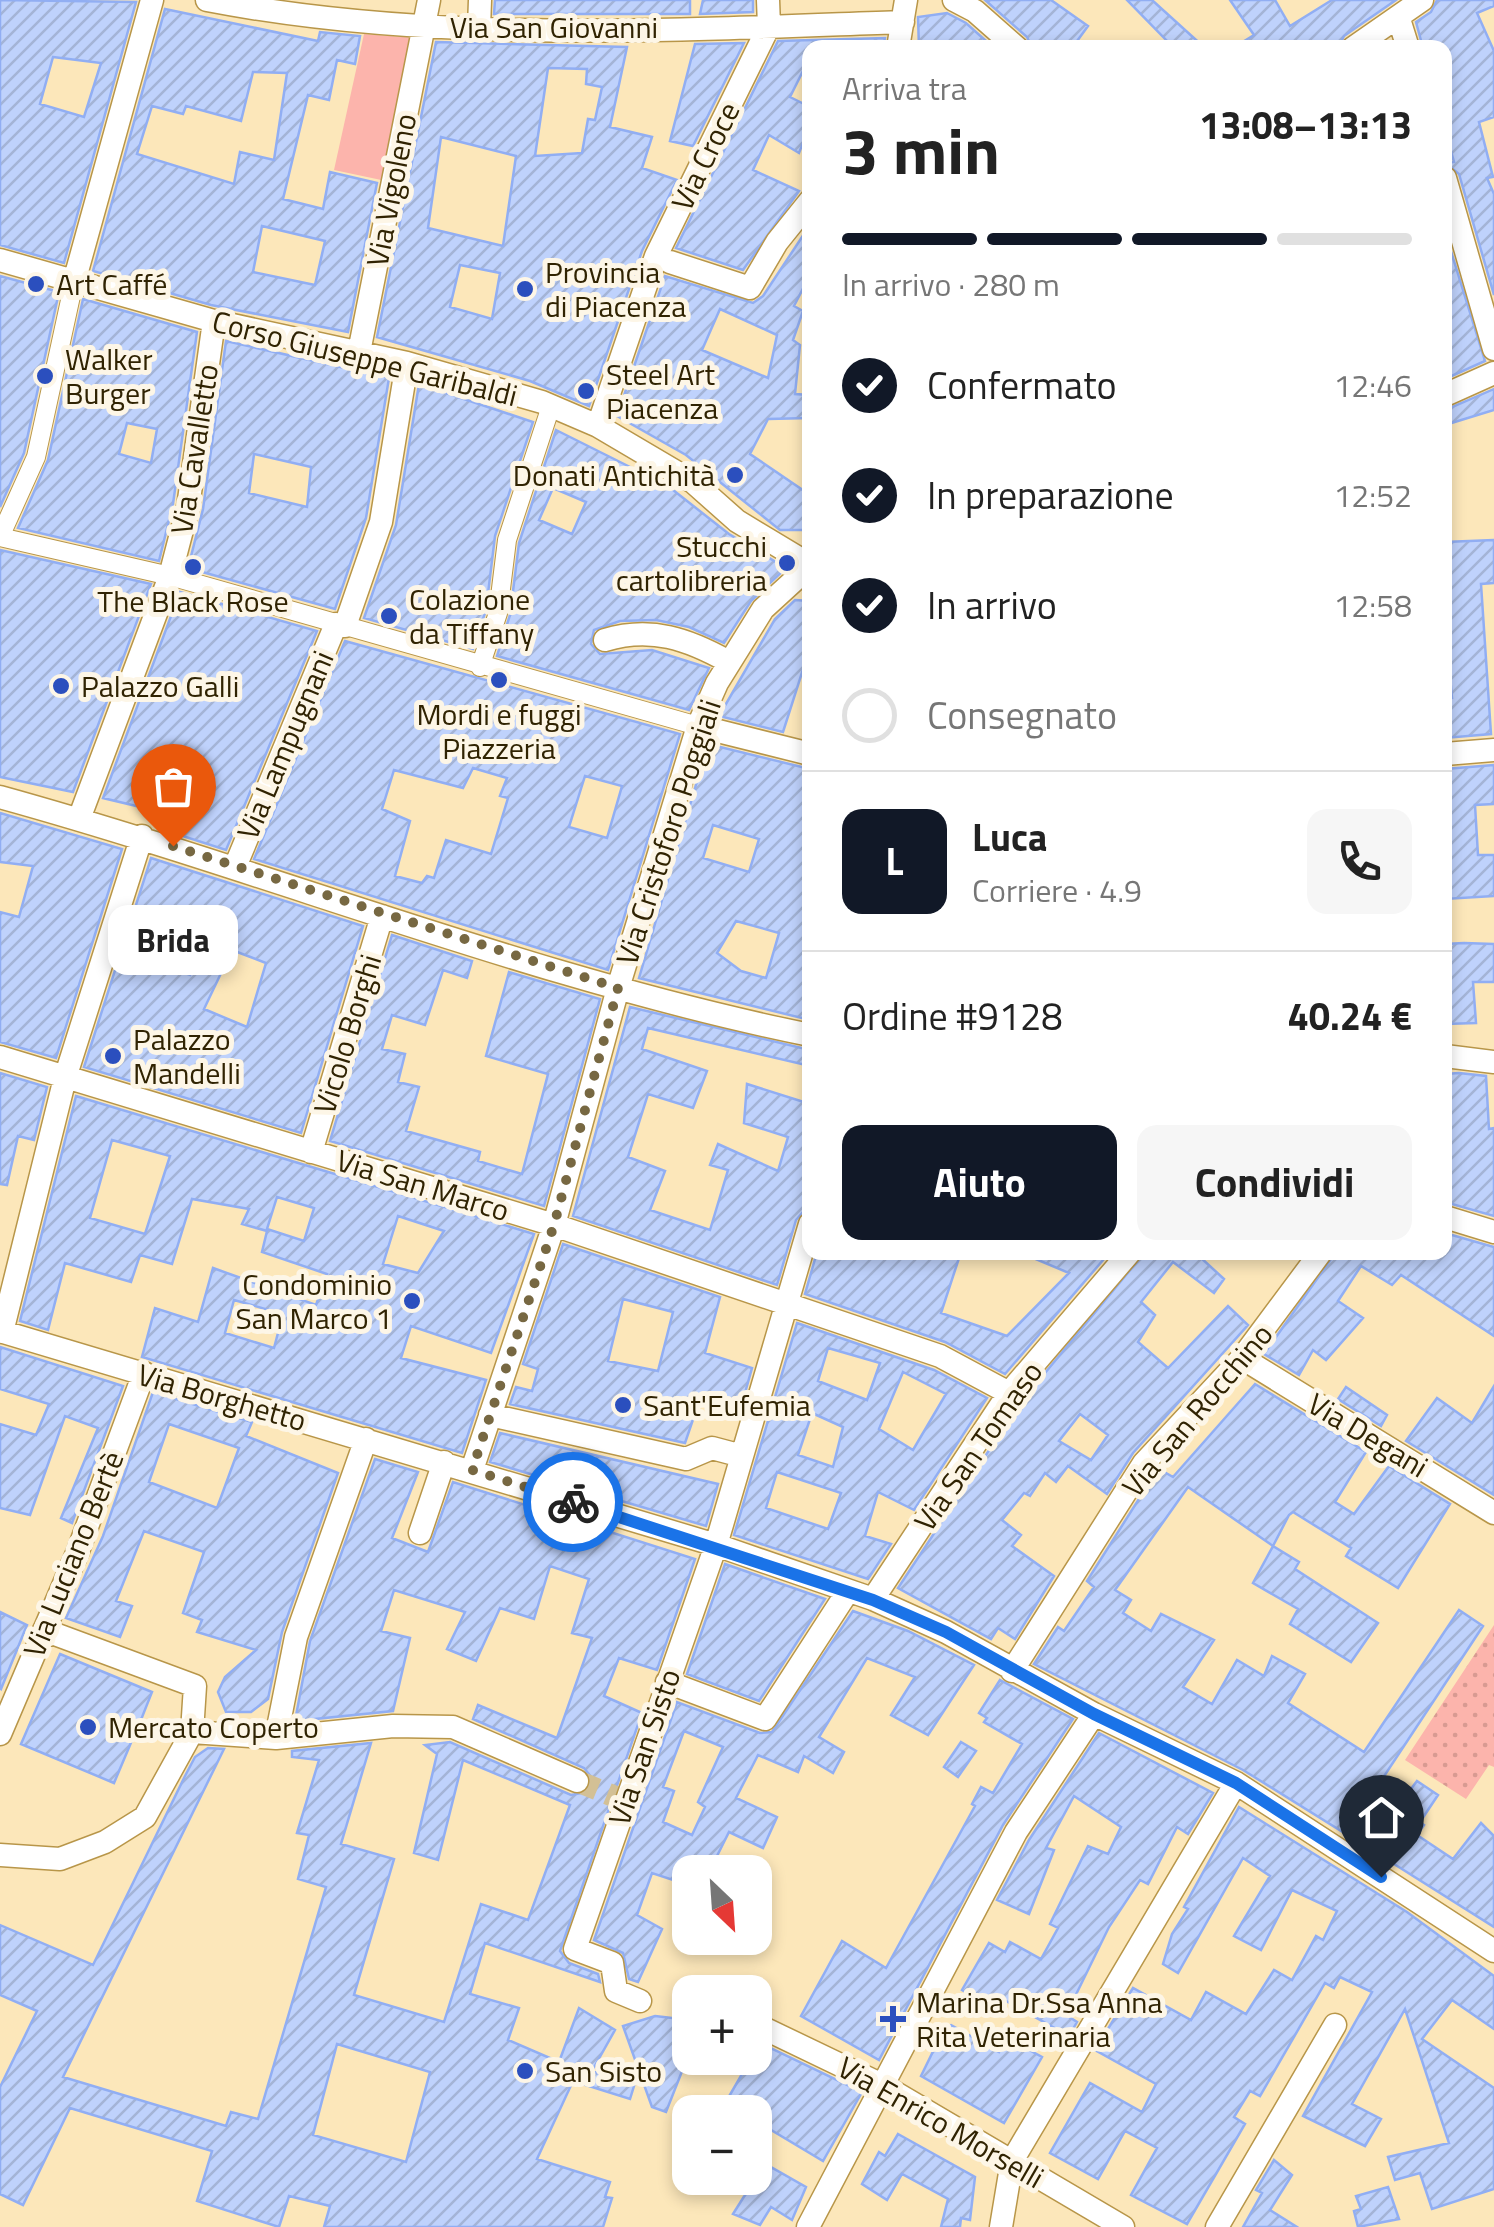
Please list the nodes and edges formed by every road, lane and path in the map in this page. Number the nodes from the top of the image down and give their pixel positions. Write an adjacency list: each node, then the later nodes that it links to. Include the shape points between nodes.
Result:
1 (152, 0): 21 (street)
2 (206, 0): 11 (street, Via San Giovanni, via 283,15)
3 (429, 0): 11 (street, Via Vigoleno)
4 (480, 0): 12 (street)
5 (768, 0): 10 (street, Via Croce)
6 (954, 0): 14 (street)
7 (1422, 0): 9 (street)
8 (905, 11): 10 (street, Via San Giovanni); 13 (street)
9 (1400, 19): 15 (street); 16 (street)
10 (768, 26): 12 (street, Via San Giovanni); 29 (street, Via Croce, via 656,256)
11 (422, 27): 12 (street, Via San Giovanni); 24 (street, Via Vigoleno)
12 (479, 28)
13 (900, 40)
14 (1008, 40)
15 (1366, 40)
16 (1406, 40)
17 (1452, 202): 23 (street)
18 (802, 211): 20 (street, via 750,288)
19 (0, 260): 21 (street, Corso Giuseppe Garibaldi)
20 (670, 262)
21 (74, 282): 22 (street, Corso Giuseppe Garibaldi); 30 (street, via 36,457)
22 (214, 322): 24 (street, Corso Giuseppe Garibaldi); 33 (street, Via Cavalletto, via 188,507)
23 (1494, 349)
24 (359, 352): 25 (street, Corso Giuseppe Garibaldi)
25 (407, 362): 28 (street, Corso Giuseppe Garibaldi); 34 (street, Via Lampugnani, via 381,522)
26 (1494, 373): 27 (street)
27 (1452, 392)
28 (552, 406): 29 (street, Corso Giuseppe Garibaldi); 37 (street, via 512,524 498,613)
29 (598, 426): 31 (street, Corso Giuseppe Garibaldi, via 693,482 737,521)
30 (0, 537): 33 (street)
31 (802, 560)
32 (802, 572): 36 (street, Via Cristoforo Poggiali, via 763,608)
33 (170, 576): 34 (street); 43 (street, Via Cavalletto)
34 (340, 625): 37 (street); 45 (street, Via Lampugnani)
35 (605, 640): 36 (street, via 659,632)
36 (729, 662): 38 (street, Via Cristoforo Poggiali)
37 (480, 668): 38 (street)
38 (698, 726): 40 (street); 47 (street, Via Cristoforo Poggiali)
39 (1494, 750): 41 (street)
40 (802, 752)
41 (1452, 753)
42 (0, 797): 43 (street)
43 (79, 819): 44 (street)
44 (142, 836): 45 (street); 52 (street)
45 (235, 867): 46 (street)
46 (382, 916): 47 (street); 53 (street, Vicolo Borghi)
47 (618, 988): 48 (street); 55 (street, Via Cristoforo Poggiali)
48 (802, 1033)
49 (0, 1057): 52 (street, Via San Marco)
50 (1452, 1057): 51 (street)
51 (1494, 1062)
52 (64, 1078): 53 (street, Via San Marco); 61 (street)
53 (311, 1152): 55 (street, Via San Marco)
54 (1452, 1218): 56 (street)
55 (554, 1225): 60 (street, Via San Marco); 65 (street, Via Cristoforo Poggiali)
56 (1494, 1232)
57 (802, 1248): 60 (street, Via San Sisto)
58 (1123, 1260): 64 (street, Via San Tomaso)
59 (1316, 1260): 62 (street, Via San Rocchino)
60 (784, 1302): 64 (street, Via San Marco, via 940,1356); 67 (street, Via San Sisto)
61 (1, 1332): 63 (street, Via Borghetto)
62 (1242, 1358): 70 (street, Via Degani); 76 (street, Via San Rocchino, via 1144,1463)
63 (144, 1374): 66 (street, Via Borghetto); 75 (street, Via Luciano Bertè)
64 (1009, 1393): 74 (street, Via San Tomaso)
65 (490, 1415): 67 (street, via 686,1459 712,1448); 69 (street, Via Cristoforo Poggiali)
66 (366, 1439): 68 (street, Via Borghetto); 81 (street, via 296,1637)
67 (742, 1456): 72 (street, Via San Sisto)
68 (444, 1462): 69 (street, Via Borghetto); 71 (street)
69 (472, 1470): 72 (street, Via Borghetto)
70 (1494, 1513)
71 (420, 1533)
72 (716, 1545): 73 (street, Via Borghetto); 77 (street, Via San Sisto)
73 (848, 1591): 74 (street, Via Borghetto); 77 (street, via 765,1719)
74 (873, 1600): 76 (street, Via Borghetto)
75 (44, 1630): 79 (street, via 195,1686); 80 (street, Via Luciano Bertè)
76 (1012, 1671): 78 (street, Via Borghetto)
77 (667, 1682): 86 (street, Via San Sisto, via 575,1949 612,1962 616,1991)
78 (1094, 1714): 83 (street, Via Borghetto); 89 (street, via 1016,1832)
79 (192, 1732): 81 (street); 84 (street, via 145,1817 60,1859)
80 (0, 1734)
81 (276, 1738): 82 (street, via 393,1726 454,1728)
82 (577, 1781)
83 (1236, 1783): 85 (street, Via Borghetto); 90 (street)
84 (0, 1855)
85 (1494, 1951)
86 (640, 2001)
87 (1335, 2025): 94 (street)
88 (772, 2032): 89 (street, Via Enrico Morselli)
89 (882, 2084): 90 (street, Via Enrico Morselli); 91 (street)
90 (1012, 2161): 92 (street); 93 (street, Via Enrico Morselli)
91 (808, 2227)
92 (1001, 2227)
93 (1123, 2227)
94 (1217, 2227)

